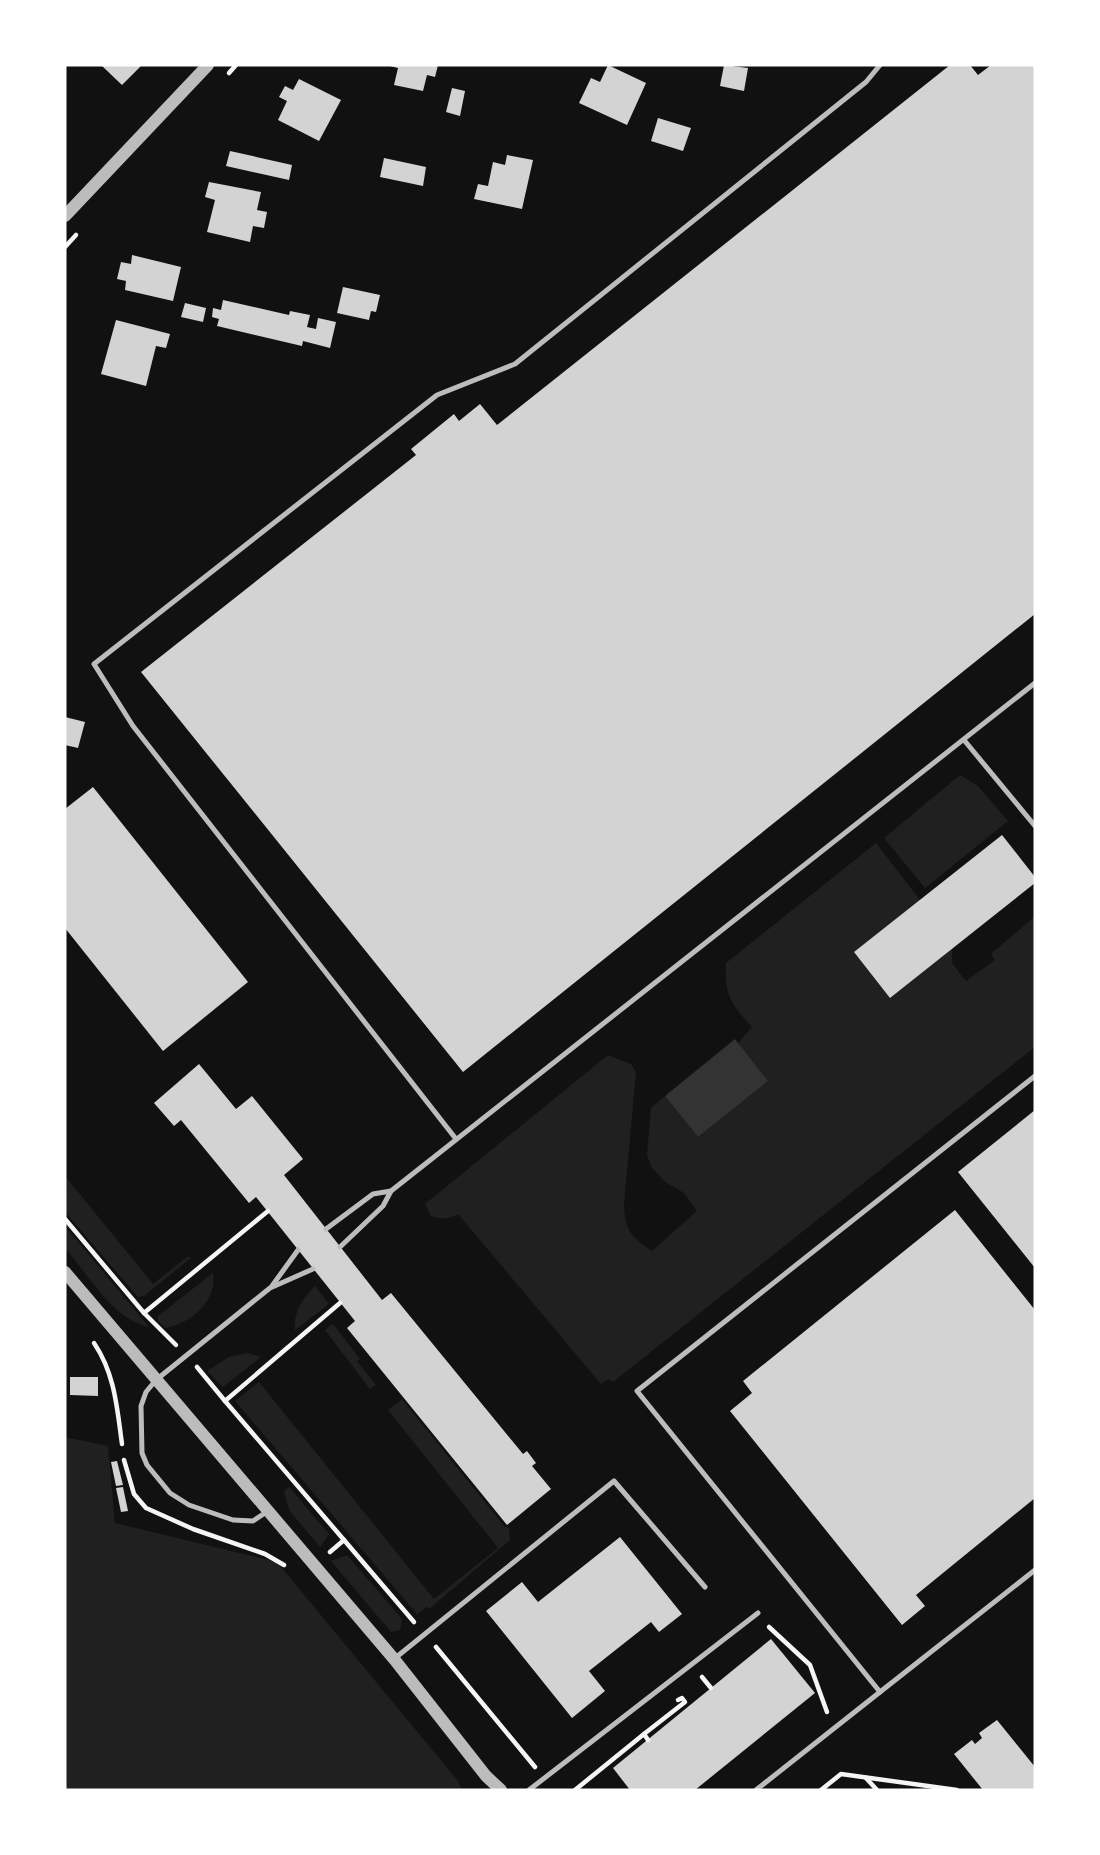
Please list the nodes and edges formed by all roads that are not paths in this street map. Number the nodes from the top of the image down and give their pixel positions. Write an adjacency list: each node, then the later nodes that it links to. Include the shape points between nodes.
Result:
1 (208, 65): 3 (street)
2 (880, 65): 8 (lane, via 866,82 515,364 437,395 94,664 132,726)
3 (65, 216)
4 (1035, 683): 5 (lane)
5 (964, 740): 6 (lane); 8 (lane)
6 (1035, 826)
7 (1035, 1076): 22 (lane, via 637,1391)
8 (456, 1139): 9 (lane)
9 (391, 1191): 10 (lane, via 373,1194); 11 (lane, via 383,1206)
10 (326, 1229)
11 (340, 1247)
12 (298, 1250): 15 (lane)
13 (313, 1269): 15 (lane)
14 (65, 1272): 16 (street)
15 (270, 1288): 16 (lane)
16 (156, 1380): 17 (street); 17 (lane, via 141,1406 142,1453 170,1493 189,1505 233,1520 253,1521)
17 (268, 1511): 21 (street)
18 (1035, 1570): 22 (lane)
19 (705, 1587): 21 (lane, via 614,1481)
20 (758, 1613): 26 (lane)
21 (394, 1659): 23 (street)
22 (880, 1692): 27 (lane)
23 (486, 1776): 24 (street); 25 (street)
24 (489, 1790)
25 (501, 1790)
26 (529, 1790)
27 (756, 1790)

